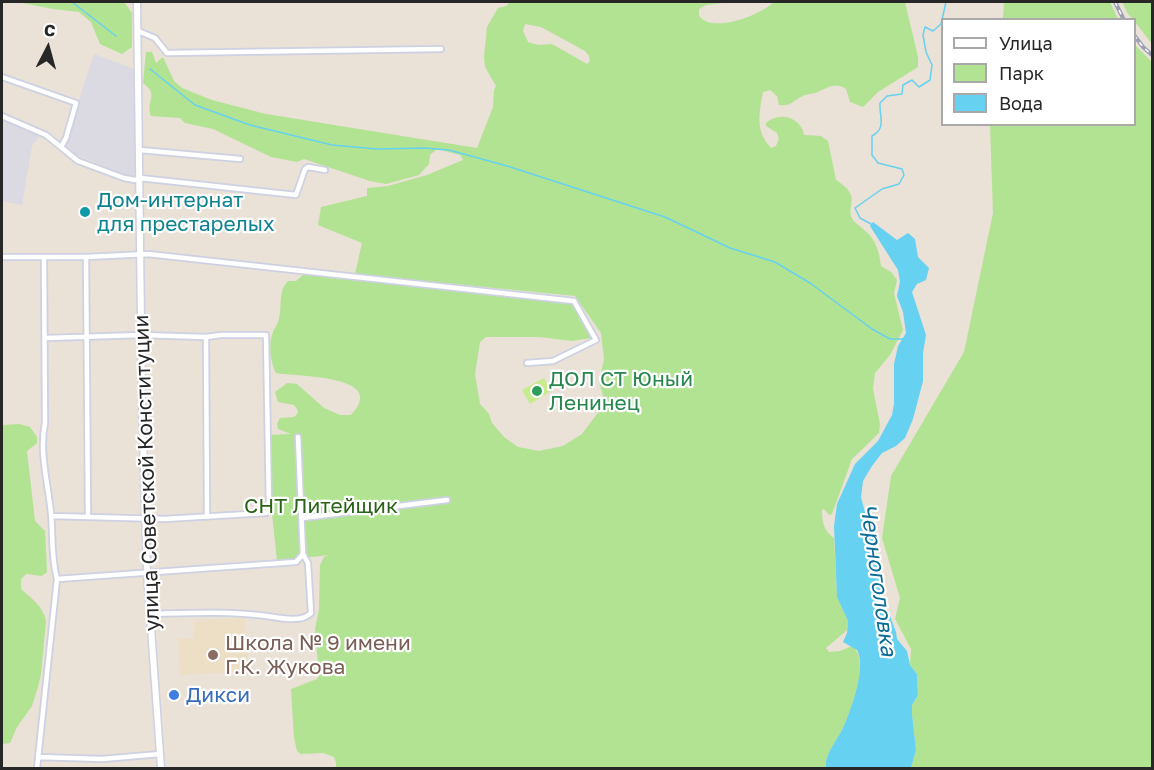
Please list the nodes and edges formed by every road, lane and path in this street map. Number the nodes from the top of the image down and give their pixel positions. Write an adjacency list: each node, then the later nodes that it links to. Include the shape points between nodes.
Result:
1 (137, 2): 2 (street, улица Советской Конституции)
2 (138, 31): 3 (street, via 156,38 166,53); 7 (street, улица Советской Конституции)
3 (441, 50)
4 (2, 77): 6 (street, via 76,103)
5 (2, 116): 6 (street, via 46,135)
6 (61, 147): 10 (street, via 78,161 124,178)
7 (140, 150): 8 (street); 10 (street, улица Советской Конституции)
8 (240, 159)
9 (325, 170): 10 (street, via 305,169 296,195)
10 (140, 178): 11 (street, улица Советской Конституции)
11 (140, 255): 14 (street); 15 (street, улица Советской Конституции); 19 (street, via 280,264 574,300 596,340 553,361)
12 (2, 257): 13 (street)
13 (44, 257): 14 (street); 18 (street)
14 (86, 257): 16 (street)
15 (142, 334): 16 (street); 17 (street); 25 (street, улица Советской Конституции)
16 (86, 337): 18 (street); 23 (street)
17 (206, 337): 24 (street); 24 (street, via 266,335 269,509 263,514)
18 (46, 338): 22 (street, via 42,438)
19 (526, 363)
20 (298, 437): 26 (street)
21 (447, 500): 26 (street)
22 (51, 516): 23 (street); 29 (street)
23 (88, 516): 25 (street)
24 (207, 516): 25 (street)
25 (145, 518): 28 (street, улица Советской Конституции)
26 (302, 518): 27 (street)
27 (303, 554): 28 (street, via 296,562); 30 (street, via 308,563 312,610 308,617)
28 (147, 572): 29 (street); 30 (street, улица Советской Конституции)
29 (57, 579): 32 (street)
30 (150, 614): 31 (street, улица Советской Конституции)
31 (160, 754): 32 (street, via 102,759); 34 (street, улица Советской Конституции)
32 (38, 757): 33 (street)
33 (37, 768)
34 (161, 768)

